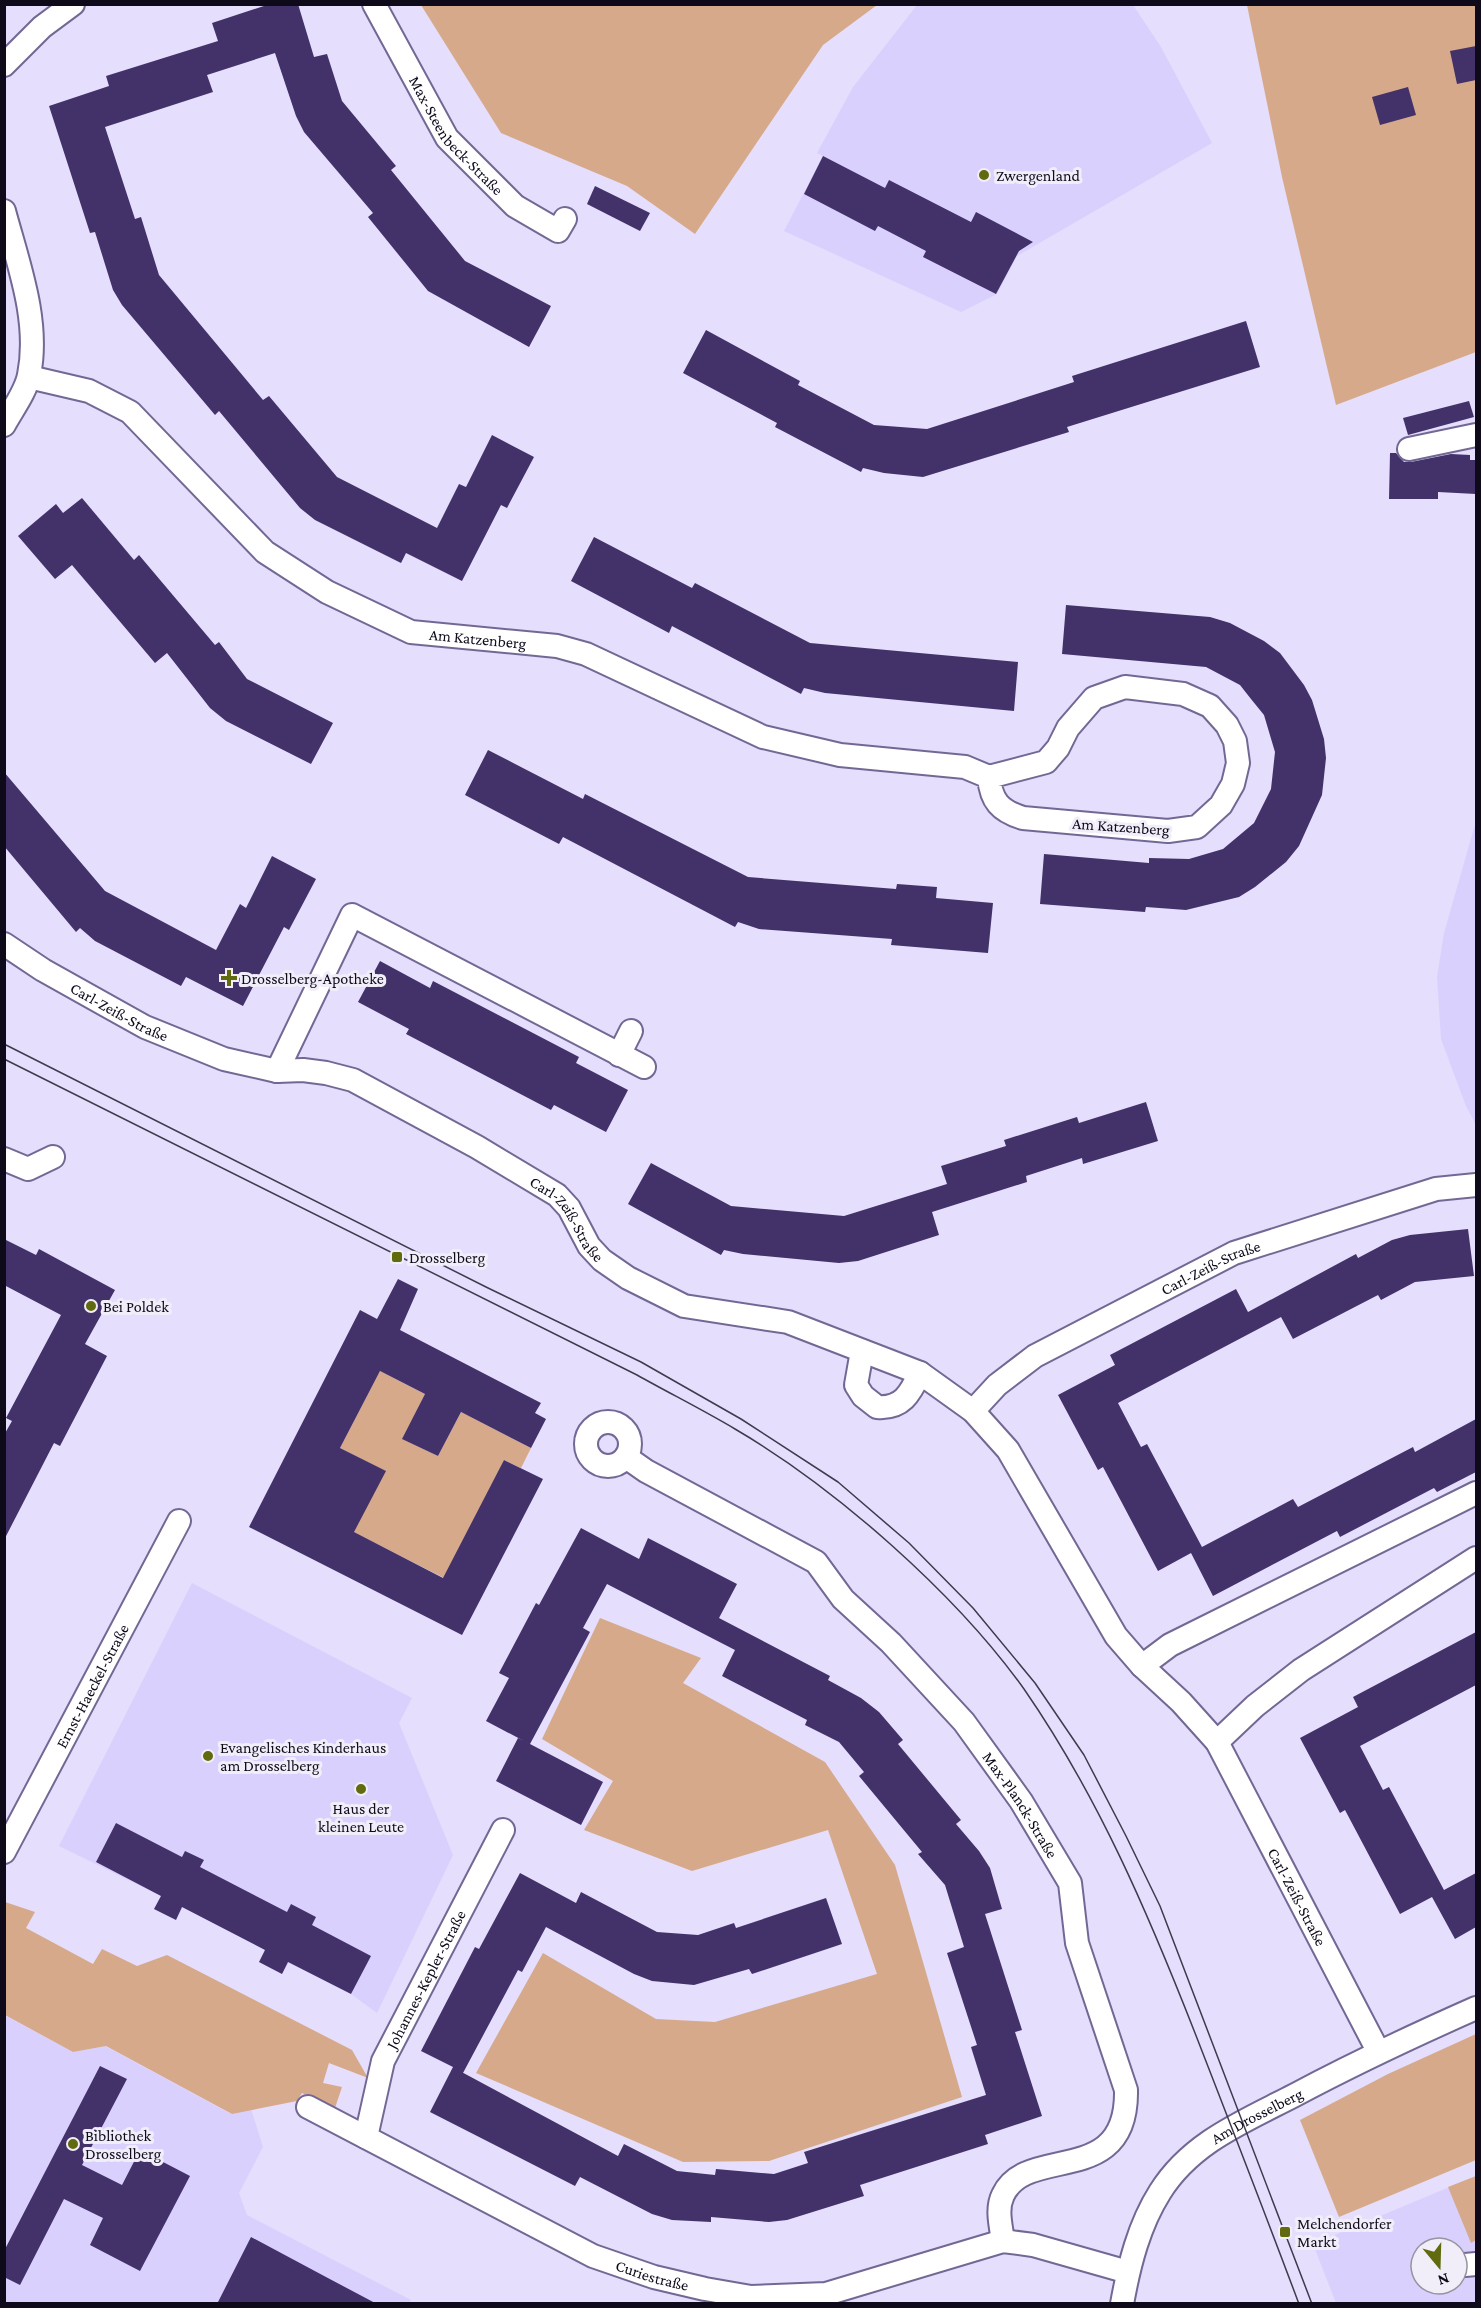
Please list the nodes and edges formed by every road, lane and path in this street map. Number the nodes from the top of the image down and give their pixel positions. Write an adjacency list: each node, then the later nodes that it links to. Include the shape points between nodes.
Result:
1 (73, 4): 3 (street, via 42,27)
2 (374, 4): 5 (street, Max-Steenbeck-Straße, via 447,138 515,206 558,231)
3 (4, 65)
4 (4, 211): 6 (street, via 28,303)
5 (565, 219)
6 (29, 377): 7 (street); 10 (street, Am Katzenberg, via 88,391 130,412 265,552 327,592 392,624 428,635 557,646 586,654 763,737 840,755 965,768)
7 (4, 425)
8 (1476, 435): 9 (street)
9 (1409, 449)
10 (989, 777): 10 (street, Am Katzenberg, via 991,795 998,806 1023,818 1168,831 1197,827 1221,805 1233,784 1238,763 1235,741 1210,706 1183,694 1125,687 1094,698 1046,762)
11 (4, 944): 15 (street, Carl-Zeiß-Straße, via 145,1027 224,1059)
12 (631, 1031): 13 (street)
13 (619, 1055): 14 (street); 15 (street, via 352,915)
14 (644, 1067)
15 (277, 1071): 19 (street, Carl-Zeiß-Straße, via 303,1070 353,1080 477,1147 557,1195 602,1260 684,1306 788,1322)
16 (53, 1157): 17 (street, via 28,1169)
17 (4, 1159)
18 (1476, 1185): 21 (street, Carl-Zeiß-Straße, via 1436,1189 1234,1253 1035,1356 997,1385)
19 (862, 1352): 20 (street, Carl-Zeiß-Straße); 20 (street, via 856,1384 877,1407 903,1402)
20 (920, 1373): 21 (street, Carl-Zeiß-Straße)
21 (973, 1411): 26 (street, Carl-Zeiß-Straße, via 1008,1450 1116,1636)
22 (626, 1457): 34 (street, Max-Planck-Straße, via 816,1562 843,1599 891,1643 964,1722 1021,1801 1070,1883 1077,1943 1126,2090 1126,2112 1122,2128 1111,2143 1090,2155 1028,2174 1009,2185 999,2216)
23 (1476, 1494): 26 (street, via 1170,1645)
24 (179, 1521): 29 (street, Ernst-Haeckel-Straße)
25 (1476, 1558): 27 (street, via 1301,1670)
26 (1142, 1666): 27 (street, Carl-Zeiß-Straße)
27 (1217, 1742): 31 (street, Carl-Zeiß-Straße)
28 (503, 1830): 33 (street, Johannes-Kepler-Straße, via 383,2061)
29 (4, 1852)
30 (1476, 2008): 31 (street, Am Drosselberg)
31 (1378, 2051): 35 (street, Am Drosselberg, via 1232,2126 1194,2152 1161,2191)
32 (308, 2107): 33 (street, Curiestraße)
33 (366, 2137): 34 (street, Curiestraße, via 593,2256 654,2277 751,2297 826,2294)
34 (1003, 2241): 35 (street, Curiestraße, via 1033,2245)
35 (1128, 2272): 36 (street, Am Drosselberg)
36 (1122, 2304)

